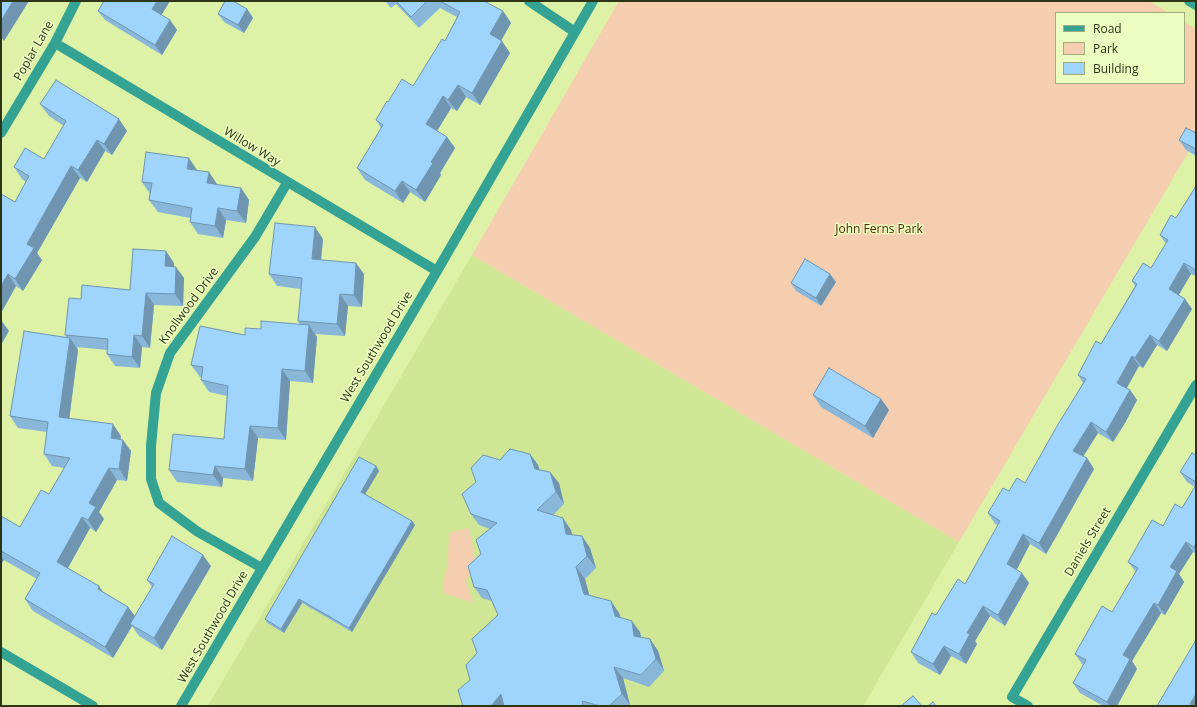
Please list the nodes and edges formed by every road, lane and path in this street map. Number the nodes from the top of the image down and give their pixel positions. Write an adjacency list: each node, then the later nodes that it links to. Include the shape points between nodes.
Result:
1 (76, 1): 7 (street, Poplar Lane)
2 (529, 1): 6 (street)
3 (593, 1): 6 (street, West Southwood Drive)
4 (1189, 1): 5 (street)
5 (1196, 5)
6 (575, 32): 10 (street, West Southwood Drive)
7 (54, 43): 8 (street, Poplar Lane); 9 (street, Willow Way)
8 (1, 133)
9 (288, 183): 10 (street, Willow Way); 12 (street, Knollwood Drive, via 255,237 170,353 156,393 151,446 151,479 158,503 198,532)
10 (437, 271): 12 (street, West Southwood Drive)
11 (1196, 385): 16 (street, Daniels Street, via 1012,697)
12 (262, 568): 15 (street, West Southwood Drive)
13 (1, 652): 14 (street)
14 (93, 706)
15 (181, 706)
16 (1028, 706)

